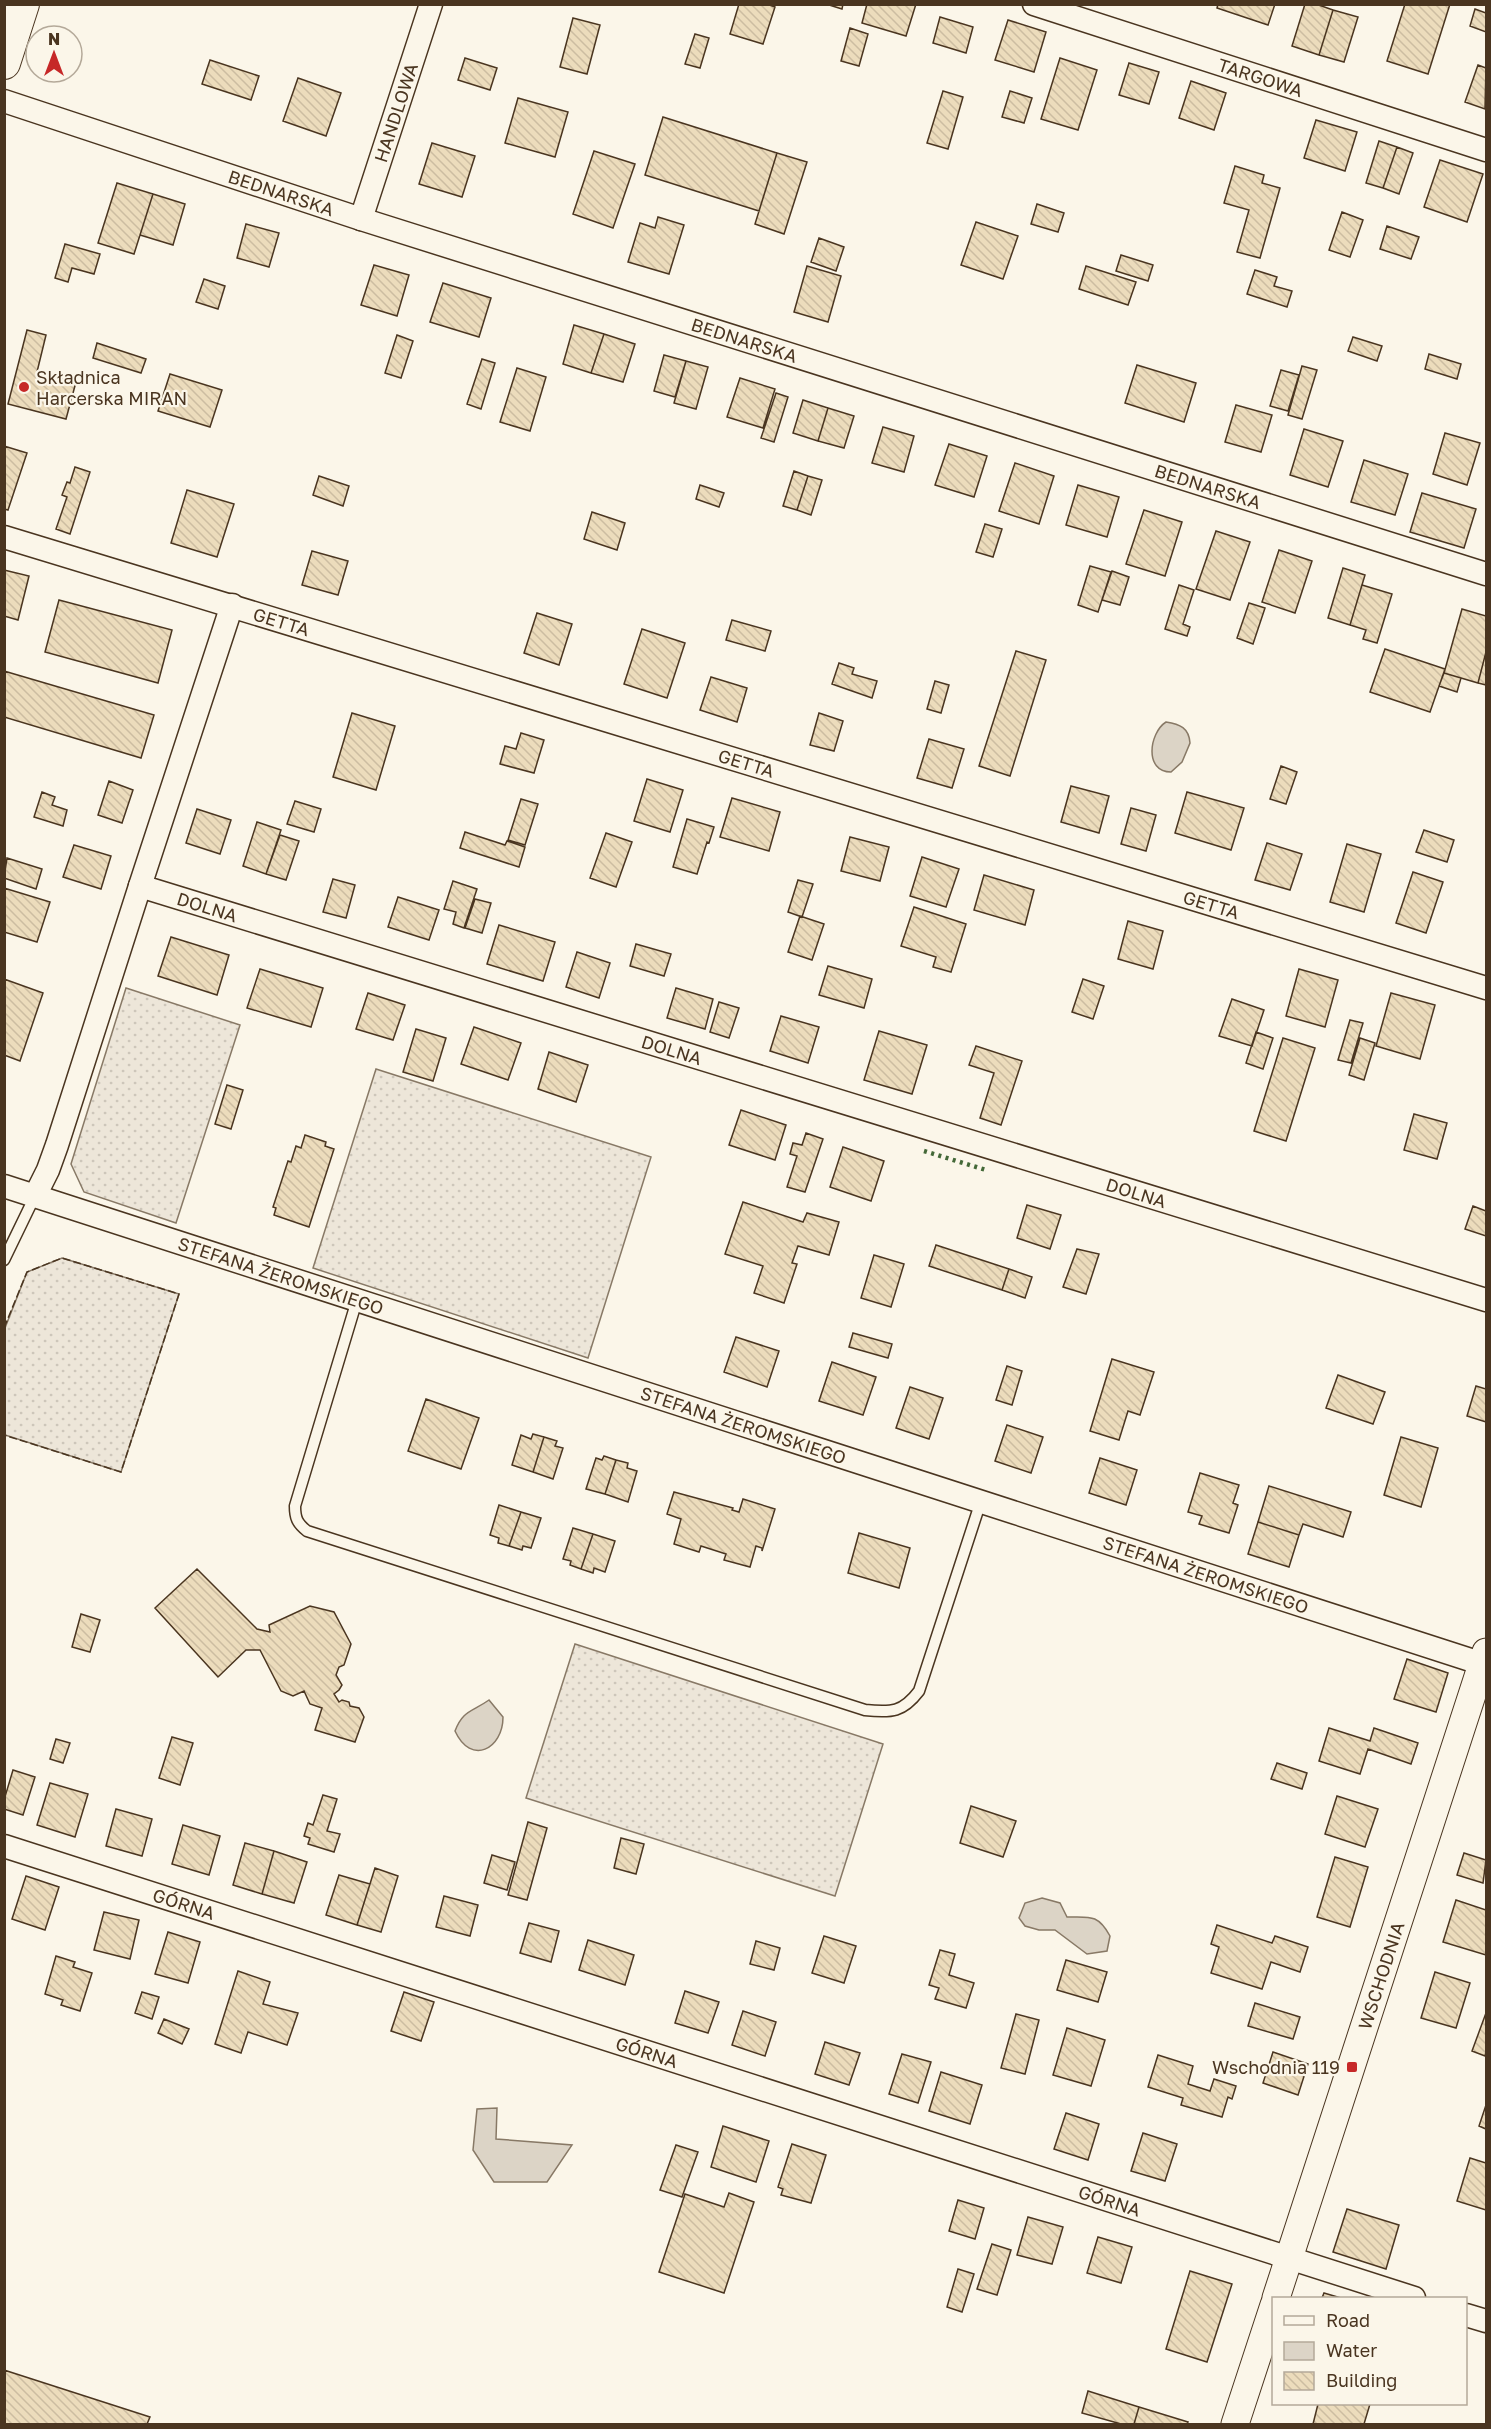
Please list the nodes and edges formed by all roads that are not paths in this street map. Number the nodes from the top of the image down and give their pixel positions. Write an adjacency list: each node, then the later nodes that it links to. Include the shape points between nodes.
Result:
1 (23, 4): 4 (main road)
2 (431, 4): 7 (street, HANDLOWA)
3 (1034, 4): 6 (street, TARGOWA)
4 (4, 63)
5 (4, 101): 7 (street, BEDNARSKA)
6 (1486, 150)
7 (361, 219): 9 (street, BEDNARSKA)
8 (4, 537): 10 (street, GETTA)
9 (1486, 574)
10 (232, 605): 11 (street); 12 (street, GETTA)
11 (140, 886): 14 (street, via 57,1145); 17 (street, DOLNA)
12 (1486, 988)
13 (4, 1186): 14 (street, STEFANA ŻEROMSKIEGO)
14 (35, 1196): 15 (lane); 16 (street, STEFANA ŻEROMSKIEGO)
15 (4, 1260)
16 (357, 1299): 18 (street, STEFANA ŻEROMSKIEGO); 18 (lane, via 296,1506 299,1524 318,1535 881,1712 910,1704 919,1690)
17 (1486, 1300)
18 (981, 1501): 19 (street, STEFANA ŻEROMSKIEGO)
19 (1485, 1660): 21 (street, WSCHODNIA)
20 (4, 1846): 21 (street, GÓRNA)
21 (1289, 2259): 22 (street, WSCHODNIA); 23 (street, GÓRNA)
22 (1276, 2297)
23 (1411, 2297)
24 (1272, 2311): 27 (street)
25 (1467, 2315): 26 (street)
26 (1486, 2321)
27 (1235, 2424)

